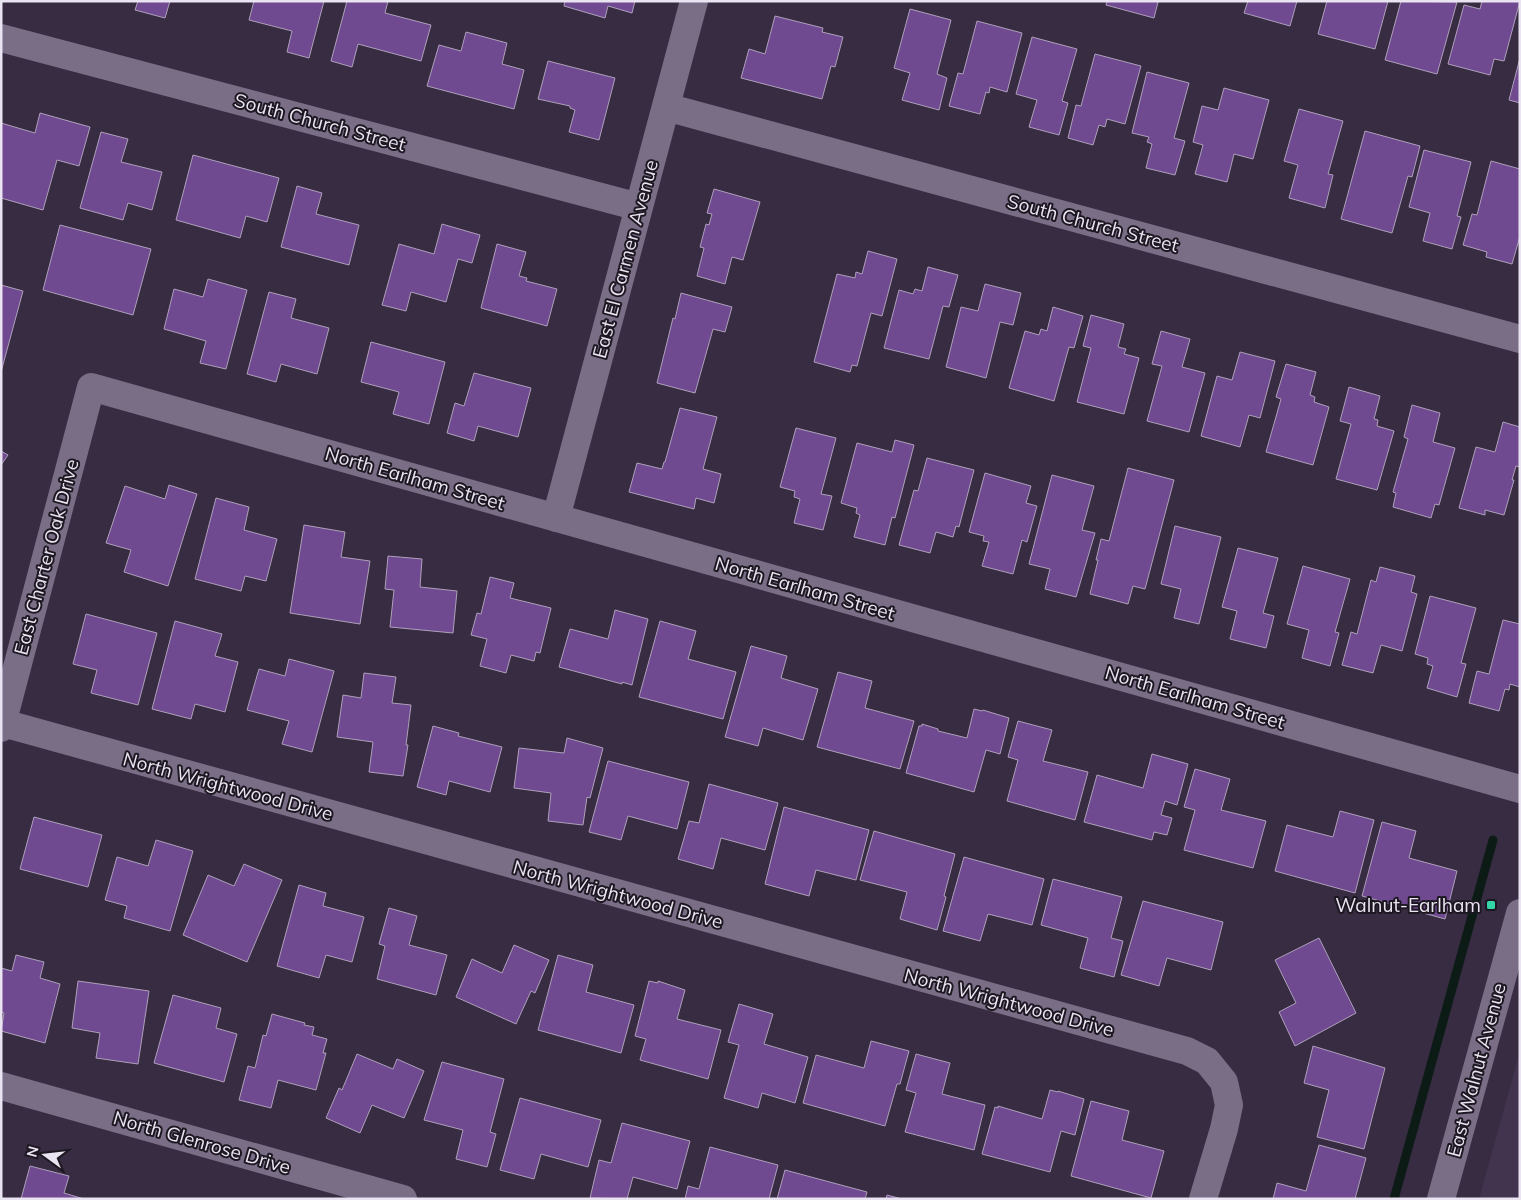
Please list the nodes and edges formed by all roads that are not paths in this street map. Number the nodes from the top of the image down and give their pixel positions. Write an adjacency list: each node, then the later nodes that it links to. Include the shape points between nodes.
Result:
1 (694, 1): 3 (street, East El Carmen Avenue)
2 (1, 38): 4 (street, South Church Street)
3 (666, 107): 4 (street, East El Carmen Avenue); 5 (street, South Church Street)
4 (639, 207): 7 (street, East El Carmen Avenue)
5 (1520, 339)
6 (91, 387): 7 (street, North Earlham Street); 8 (street, East Charter Oak Drive)
7 (556, 518): 9 (street, North Earlham Street)
8 (2, 726): 13 (street, North Wrightwood Drive, via 1187,1051 1207,1061 1224,1082 1229,1105)
9 (1520, 788)
10 (1520, 913): 14 (street, East Walnut Avenue)
11 (1, 1086): 12 (street, North Glenrose Drive)
12 (404, 1199)
13 (1202, 1199)
14 (1441, 1199)

